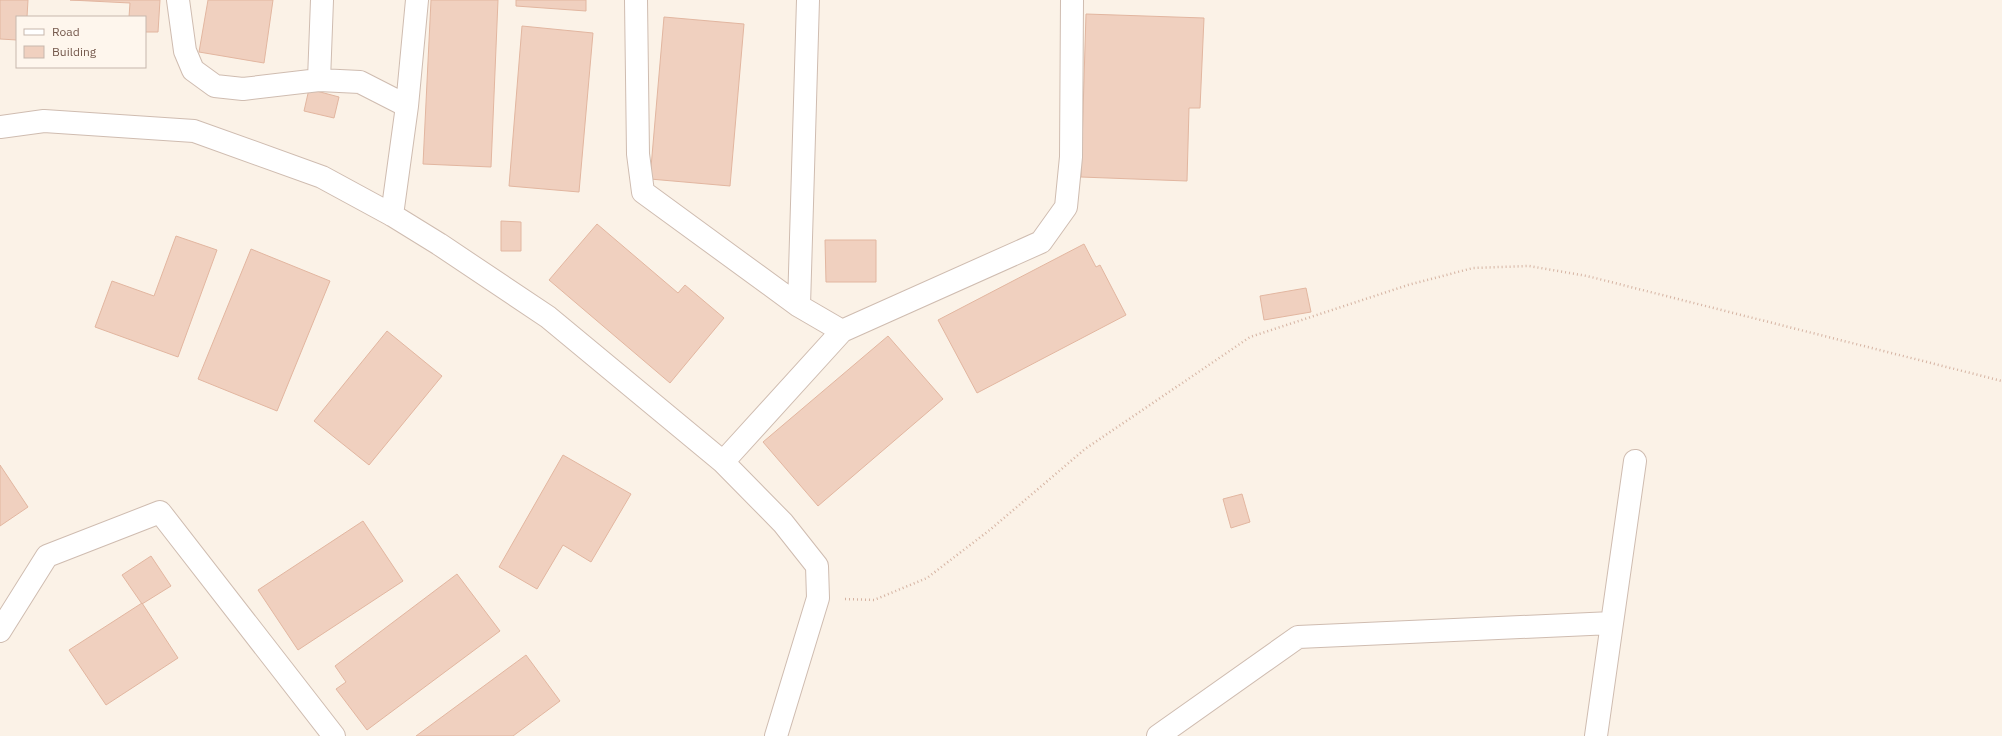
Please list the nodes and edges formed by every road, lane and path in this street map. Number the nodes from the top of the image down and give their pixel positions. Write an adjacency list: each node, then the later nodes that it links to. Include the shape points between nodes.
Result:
1 (178, 0): 7 (street, via 185,51 193,70 215,86 243,89)
2 (322, 0): 7 (street)
3 (417, 0): 8 (street)
4 (636, 0): 11 (street, via 638,154 643,192)
5 (808, 0): 11 (street)
6 (1072, 0): 12 (street, via 1071,157 1066,207 1041,242)
7 (319, 80): 8 (street, via 360,82)
8 (407, 106): 10 (street)
9 (0, 128): 10 (street, via 44,121 194,131 322,177)
10 (392, 215): 15 (street, via 548,317)
11 (799, 306): 12 (street)
12 (842, 331): 15 (street)
13 (2002, 381): 16 (path, via 1587,276 1529,266 1473,268 1408,285 1250,337 1085,449 991,529 926,578 874,600)
14 (1635, 461): 17 (street)
15 (723, 462): 16 (street, via 783,523 817,566)
16 (818, 598): 20 (street)
17 (1612, 623): 21 (street, via 1298,637); 22 (street)
18 (0, 631): 19 (street, via 47,556 160,512)
19 (334, 736)
20 (776, 736)
21 (1158, 736)
22 (1596, 736)

